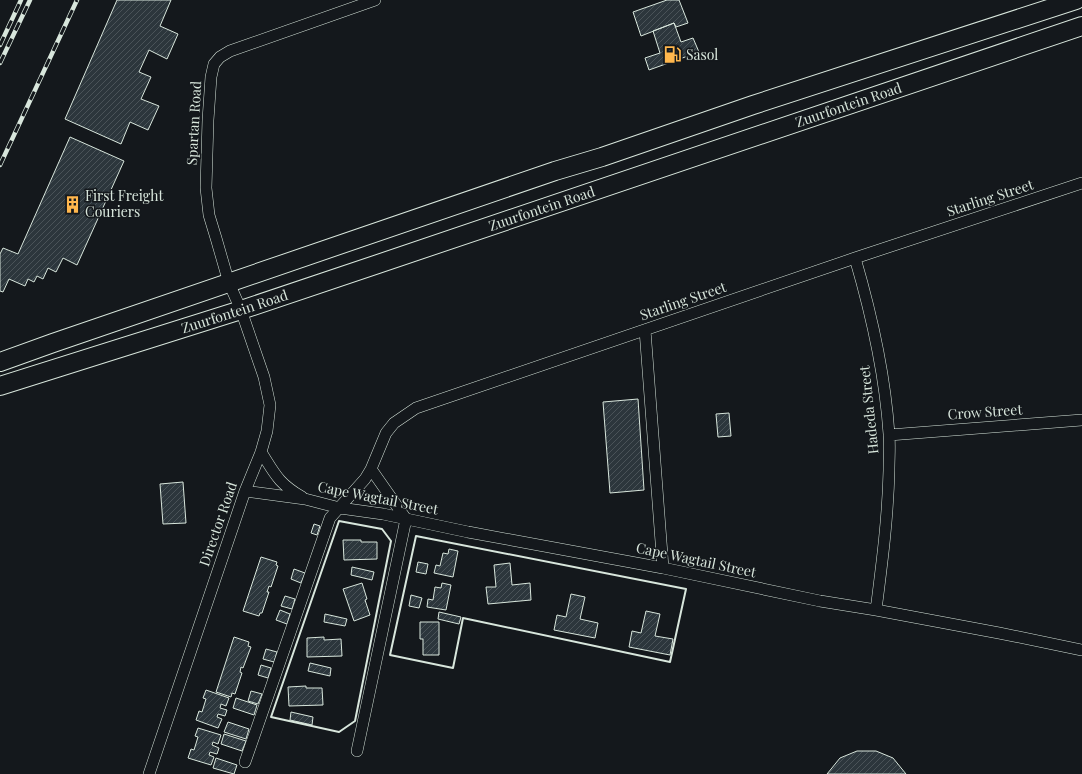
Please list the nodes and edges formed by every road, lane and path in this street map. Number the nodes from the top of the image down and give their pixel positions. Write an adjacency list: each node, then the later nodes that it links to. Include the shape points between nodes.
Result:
1 (375, 0): 6 (street, Spartan Road, via 230,51 214,64 210,84 206,188 209,215)
2 (1076, 0): 6 (main road, Zuurfontein Road, via 602,157 555,170)
3 (1082, 26): 7 (main road, Zuurfontein Road)
4 (1082, 183): 5 (street, Starling Street)
5 (855, 258): 8 (street, Starling Street); 12 (street, Hadeda Street, via 877,344)
6 (229, 283): 7 (street, Director Road); 9 (main road, Zuurfontein Road)
7 (241, 310): 10 (main road, Zuurfontein Road); 13 (street, Director Road, via 264,377 270,405)
8 (645, 330): 14 (street, Starling Street, via 416,408 394,423 386,433); 19 (street)
9 (0, 362)
10 (0, 386)
11 (1082, 420): 12 (street, Crow Street)
12 (889, 435): 20 (street, Hadeda Street, via 885,537)
13 (261, 452): 15 (street, Director Road); 16 (street, via 286,487)
14 (371, 470): 17 (street, Starling Street); 18 (street)
15 (245, 491): 16 (street); 24 (street, Director Road)
16 (304, 498): 17 (street, Cape Wagtail Street)
17 (340, 508): 18 (street, Cape Wagtail Street); 23 (street, Starling Street, via 330,518 324,532)
18 (406, 519): 19 (street, Cape Wagtail Street); 22 (street)
19 (663, 568): 20 (street, Cape Wagtail Street, via 820,601)
20 (876, 610): 21 (street, Cape Wagtail Street)
21 (1082, 650)
22 (357, 751)
23 (245, 762)
24 (149, 774)

